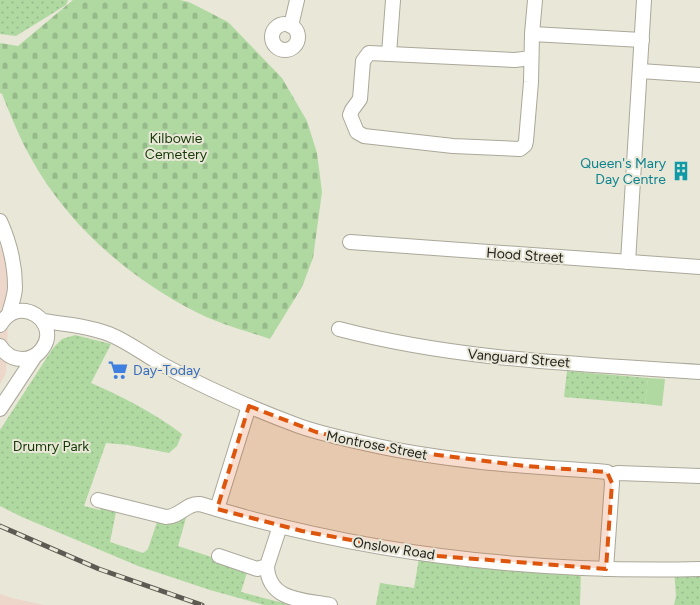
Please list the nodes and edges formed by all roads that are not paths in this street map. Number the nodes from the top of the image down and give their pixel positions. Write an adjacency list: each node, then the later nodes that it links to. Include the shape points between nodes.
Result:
1 (297, 0): 5 (street)
2 (393, 0): 8 (street)
3 (535, 0): 6 (street)
4 (644, 0): 7 (street)
5 (290, 26)
6 (532, 34): 7 (street); 9 (street)
7 (642, 40): 10 (street)
8 (389, 54): 9 (street); 9 (street, via 369,53 363,61 360,99 350,115 357,132 364,136 405,141 515,150 524,147 526,141)
9 (530, 58)
10 (640, 71): 11 (street); 14 (street)
11 (700, 75)
12 (0, 221): 16 (street, via 6,234)
13 (350, 242): 14 (street, Hood Street)
14 (628, 262): 15 (street, Hood Street)
15 (700, 267)
16 (15, 288): 17 (street); 18 (street)
17 (30, 312): 18 (street, via 16,311); 19 (street)
18 (5, 319)
19 (42, 321): 20 (street, Montrose Street); 22 (street)
20 (75, 326): 22 (street); 28 (street, Montrose Street, via 109,334)
21 (339, 329): 26 (street, Vanguard Street, via 478,355)
22 (46, 340): 24 (street)
23 (0, 346): 25 (street)
24 (34, 356): 25 (street, via 26,359); 27 (street)
25 (10, 357): 27 (street)
26 (700, 372)
27 (17, 381): 29 (street)
28 (249, 406): 30 (street, Montrose Street, via 316,432 389,449 443,458 602,471); 33 (street)
29 (0, 409)
30 (611, 475): 31 (street, Montrose Street); 38 (street)
31 (700, 476)
32 (98, 500): 33 (street, Onslow Road, via 166,517 173,517 195,504)
33 (217, 509): 34 (street, Onslow Road)
34 (280, 526): 36 (street); 38 (street, Onslow Road, via 373,546 490,563)
35 (219, 556): 36 (street, via 257,569)
36 (267, 566): 39 (street, via 267,576 277,591)
37 (700, 568): 38 (street, Onslow Road)
38 (606, 569)
39 (330, 605)

